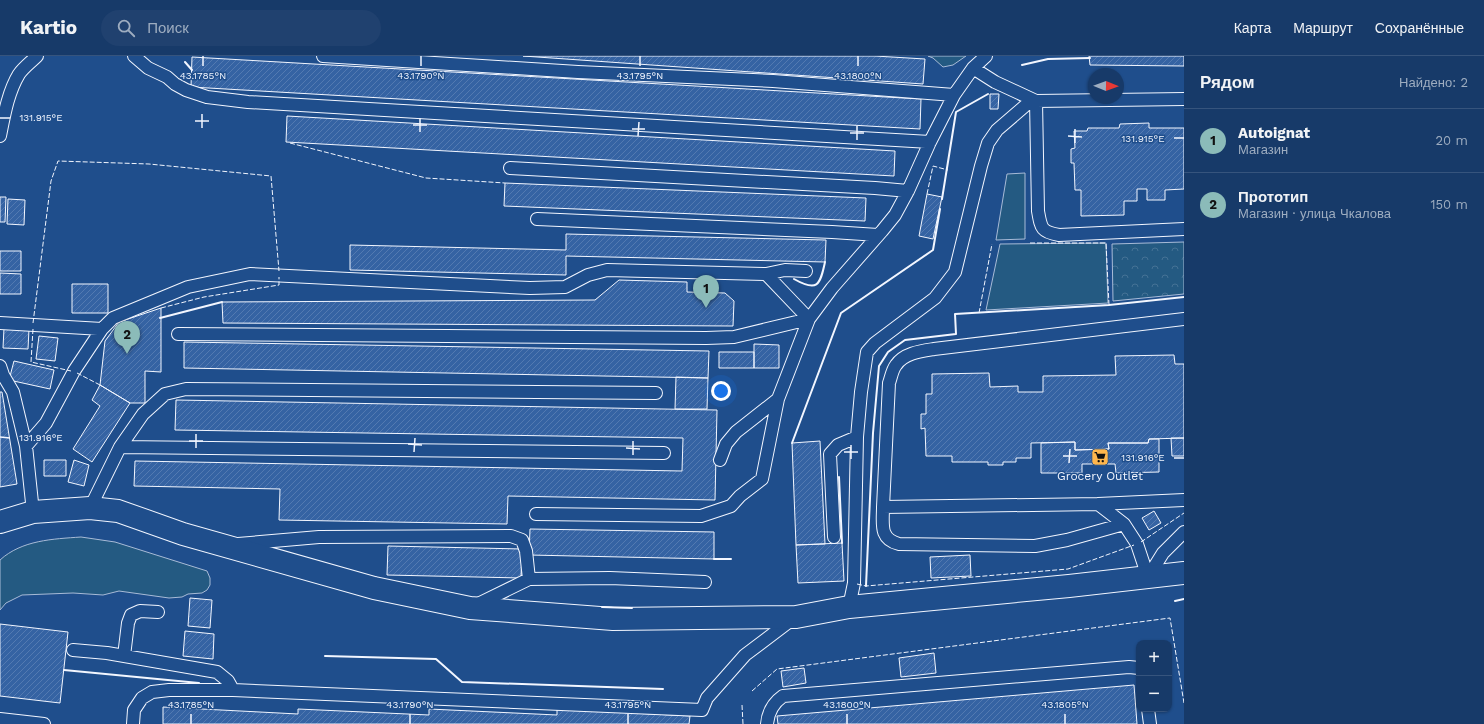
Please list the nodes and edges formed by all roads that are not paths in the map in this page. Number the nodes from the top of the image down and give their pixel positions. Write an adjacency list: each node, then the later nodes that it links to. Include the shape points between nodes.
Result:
1 (37, 56): 9 (lane, via 20,74 12,88)
2 (134, 56): 10 (lane, via 148,68 186,90 207,97 248,102)
3 (323, 56): 6 (lane, via 772,81)
4 (986, 56): 5 (lane)
5 (973, 68): 6 (lane); 8 (lane, via 995,82)
6 (954, 95): 10 (lane)
7 (1184, 99): 8 (lane)
8 (1036, 101): 14 (lane, via 1038,211 1041,228 1048,234 1059,235); 26 (lane, via 1026,105 997,130 988,143 955,272 935,298 875,343 867,352)
9 (0, 136)
10 (930, 142): 12 (lane)
11 (510, 168): 12 (lane)
12 (908, 191): 15 (lane, via 895,215)
13 (537, 219): 15 (lane)
14 (1184, 229)
15 (878, 235): 18 (lane, via 832,288)
16 (806, 270): 17 (lane, via 784,270)
17 (766, 274): 18 (lane); 21 (lane, via 607,270 588,275 565,287 530,288 250,274 188,287 113,318)
18 (810, 319): 22 (lane, via 734,337 706,338); 25 (lane)
19 (1184, 319): 33 (lane, via 934,348 904,357 896,365 889,383)
20 (0, 323): 21 (lane)
21 (102, 329): 27 (lane, via 74,371 46,423)
22 (178, 334)
23 (0, 366): 27 (lane, via 13,392)
24 (656, 393): 28 (lane, via 186,388 165,394 143,414)
25 (778, 399): 30 (lane, via 736,432 726,444); 36 (lane, via 762,479 731,506 701,516)
26 (857, 437): 40 (lane, via 838,445 830,454); 46 (lane, via 854,583)
27 (26, 446): 35 (lane)
28 (120, 447): 29 (lane); 34 (lane)
29 (664, 453)
30 (720, 460)
31 (1184, 500): 32 (lane)
32 (1098, 504): 33 (lane); 38 (lane)
33 (883, 507): 38 (lane, via 884,532 887,539 899,544 1035,546)
34 (90, 508): 35 (street); 41 (street, via 118,511)
35 (32, 512): 37 (street)
36 (536, 514)
37 (0, 522)
38 (1124, 524): 43 (lane, via 1138,544)
39 (1184, 532): 43 (lane, via 1163,553)
40 (834, 537)
41 (226, 546): 44 (lane, via 319,537 511,536 522,540); 47 (street, via 374,588)
42 (1184, 573): 43 (street)
43 (1148, 577): 46 (street)
44 (529, 579): 45 (lane, via 610,578); 47 (lane)
45 (705, 582)
46 (849, 607): 49 (street)
47 (470, 608): 49 (street, via 613,619)
48 (158, 612): 51 (lane, via 140,611 131,614)
49 (796, 617): 53 (lane, via 745,655 707,698 702,710)
50 (73, 650): 51 (lane)
51 (124, 656): 53 (lane, via 217,672 228,681)
52 (1136, 668): 58 (lane, via 1121,667 783,696 774,702)
53 (232, 690): 57 (lane, via 152,692 142,698 134,710)
54 (1148, 712): 59 (lane)
55 (0, 718): 56 (lane)
56 (44, 724)
57 (133, 724)
58 (767, 724)
59 (1150, 724)

